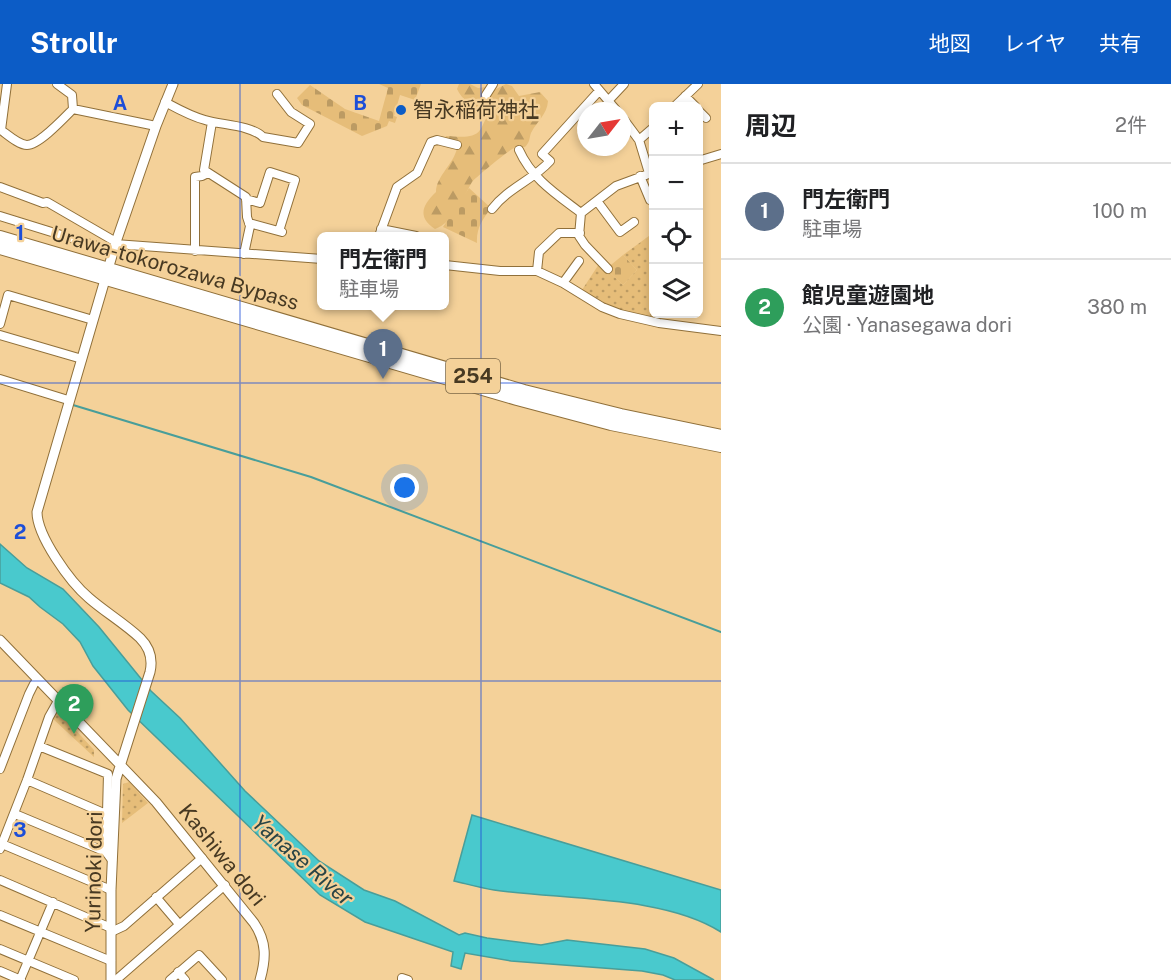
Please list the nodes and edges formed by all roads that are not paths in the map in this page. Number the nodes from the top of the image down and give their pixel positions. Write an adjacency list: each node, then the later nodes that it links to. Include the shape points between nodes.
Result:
1 (7, 84): 15 (street, via 2,130 24,144 32,143 56,126)
2 (57, 84): 15 (street, via 72,95)
3 (173, 84): 12 (street)
4 (493, 84): 9 (street)
5 (624, 84): 11 (street)
6 (698, 84): 10 (street)
7 (596, 87): 11 (street); 30 (street, via 542,154 550,160)
8 (277, 94): 18 (street, via 291,112 310,124 298,143)
9 (486, 94)
10 (685, 96): 13 (street); 14 (street)
11 (608, 100)
12 (165, 102): 18 (street); 19 (street)
13 (679, 102)
14 (691, 102)
15 (73, 109): 19 (street)
16 (703, 115): 17 (street)
17 (706, 118)
18 (212, 122): 28 (street, via 204,167)
19 (156, 126): 44 (street)
20 (631, 129): 22 (street)
21 (649, 131): 22 (street)
22 (639, 140): 27 (street)
23 (457, 144): 41 (street, via 431,142 417,173 397,187)
24 (519, 150): 30 (street)
25 (721, 154): 26 (street)
26 (703, 160)
27 (649, 168)
28 (208, 173): 34 (street); 46 (street, via 195,177)
29 (649, 174): 31 (street)
30 (534, 176): 36 (street); 37 (street)
31 (640, 176): 33 (street); 35 (street, via 616,186)
32 (0, 187): 44 (street, via 47,202)
33 (649, 196)
34 (246, 199): 40 (street); 40 (street, via 260,203 270,172 295,180 281,232)
35 (597, 201): 37 (street); 39 (street, via 620,232)
36 (492, 209)
37 (581, 213): 42 (street)
38 (0, 216): 44 (street)
39 (634, 222)
40 (249, 223): 47 (street)
41 (380, 232)
42 (580, 233): 51 (street, via 585,245); 52 (street, via 559,233 539,252)
43 (0, 237): 53 (highway, Urawa-tokorozawa Bypass / 254)
44 (115, 246): 46 (street); 53 (street)
45 (0, 248): 53 (highway, Urawa-tokorozawa Bypass / 254)
46 (195, 251): 47 (street)
47 (243, 254): 48 (street)
48 (317, 259)
49 (579, 261): 54 (street)
50 (449, 266): 52 (street)
51 (608, 269)
52 (537, 271): 54 (street)
53 (106, 274): 55 (street); 62 (highway, Urawa-tokorozawa Bypass / 254, via 535,394); 63 (highway, Urawa-tokorozawa Bypass / 254, via 583,417)
54 (563, 283): 57 (street, via 620,315)
55 (93, 320): 56 (street, via 8,295); 59 (street)
56 (0, 324)
57 (721, 331)
58 (0, 335): 59 (street)
59 (82, 359): 61 (street)
60 (0, 379): 61 (street)
61 (68, 400): 68 (street, Yurinoki dori, via 39,499 38,525 80,590 144,641 151,658 149,676)
62 (721, 436)
63 (721, 446)
64 (0, 640): 65 (street, Kashiwa dori)
65 (38, 680): 66 (street, Kashiwa dori); 69 (street)
66 (58, 701): 67 (street); 68 (street, Kashiwa dori)
67 (39, 746): 70 (street); 72 (street, via 108,774)
68 (120, 765): 75 (street, Kashiwa dori); 76 (street, Yurinoki dori, via 114,796)
69 (0, 769)
70 (27, 780): 71 (street); 72 (street)
71 (15, 814): 73 (street); 74 (street)
72 (106, 814): 74 (street)
73 (1, 846): 79 (street)
74 (106, 852): 76 (street)
75 (202, 858): 78 (street, Kashiwa dori); 80 (street)
76 (112, 860): 79 (street, Yurinoki dori)
77 (0, 880): 81 (street)
78 (225, 885): 83 (street); 98 (street, Kashiwa dori, via 264,941)
79 (111, 890): 84 (street, Yurinoki dori)
80 (156, 897): 83 (street); 84 (street, via 124,926)
81 (53, 902): 84 (street); 85 (street)
82 (0, 915): 85 (street)
83 (179, 924): 94 (street)
84 (111, 930): 88 (street, Yurinoki dori)
85 (40, 932): 87 (street); 88 (street)
86 (0, 949): 87 (street)
87 (28, 961): 91 (street); 92 (street)
88 (111, 962): 93 (street, Yurinoki dori)
89 (0, 971): 91 (street)
90 (178, 972): 95 (street); 96 (street); 97 (street, via 199,955)
91 (21, 980)
92 (74, 980)
93 (111, 980)
94 (116, 980)
95 (170, 980)
96 (185, 980)
97 (222, 980)
98 (260, 980)
99 (402, 980): 100 (street)
100 (408, 980)

